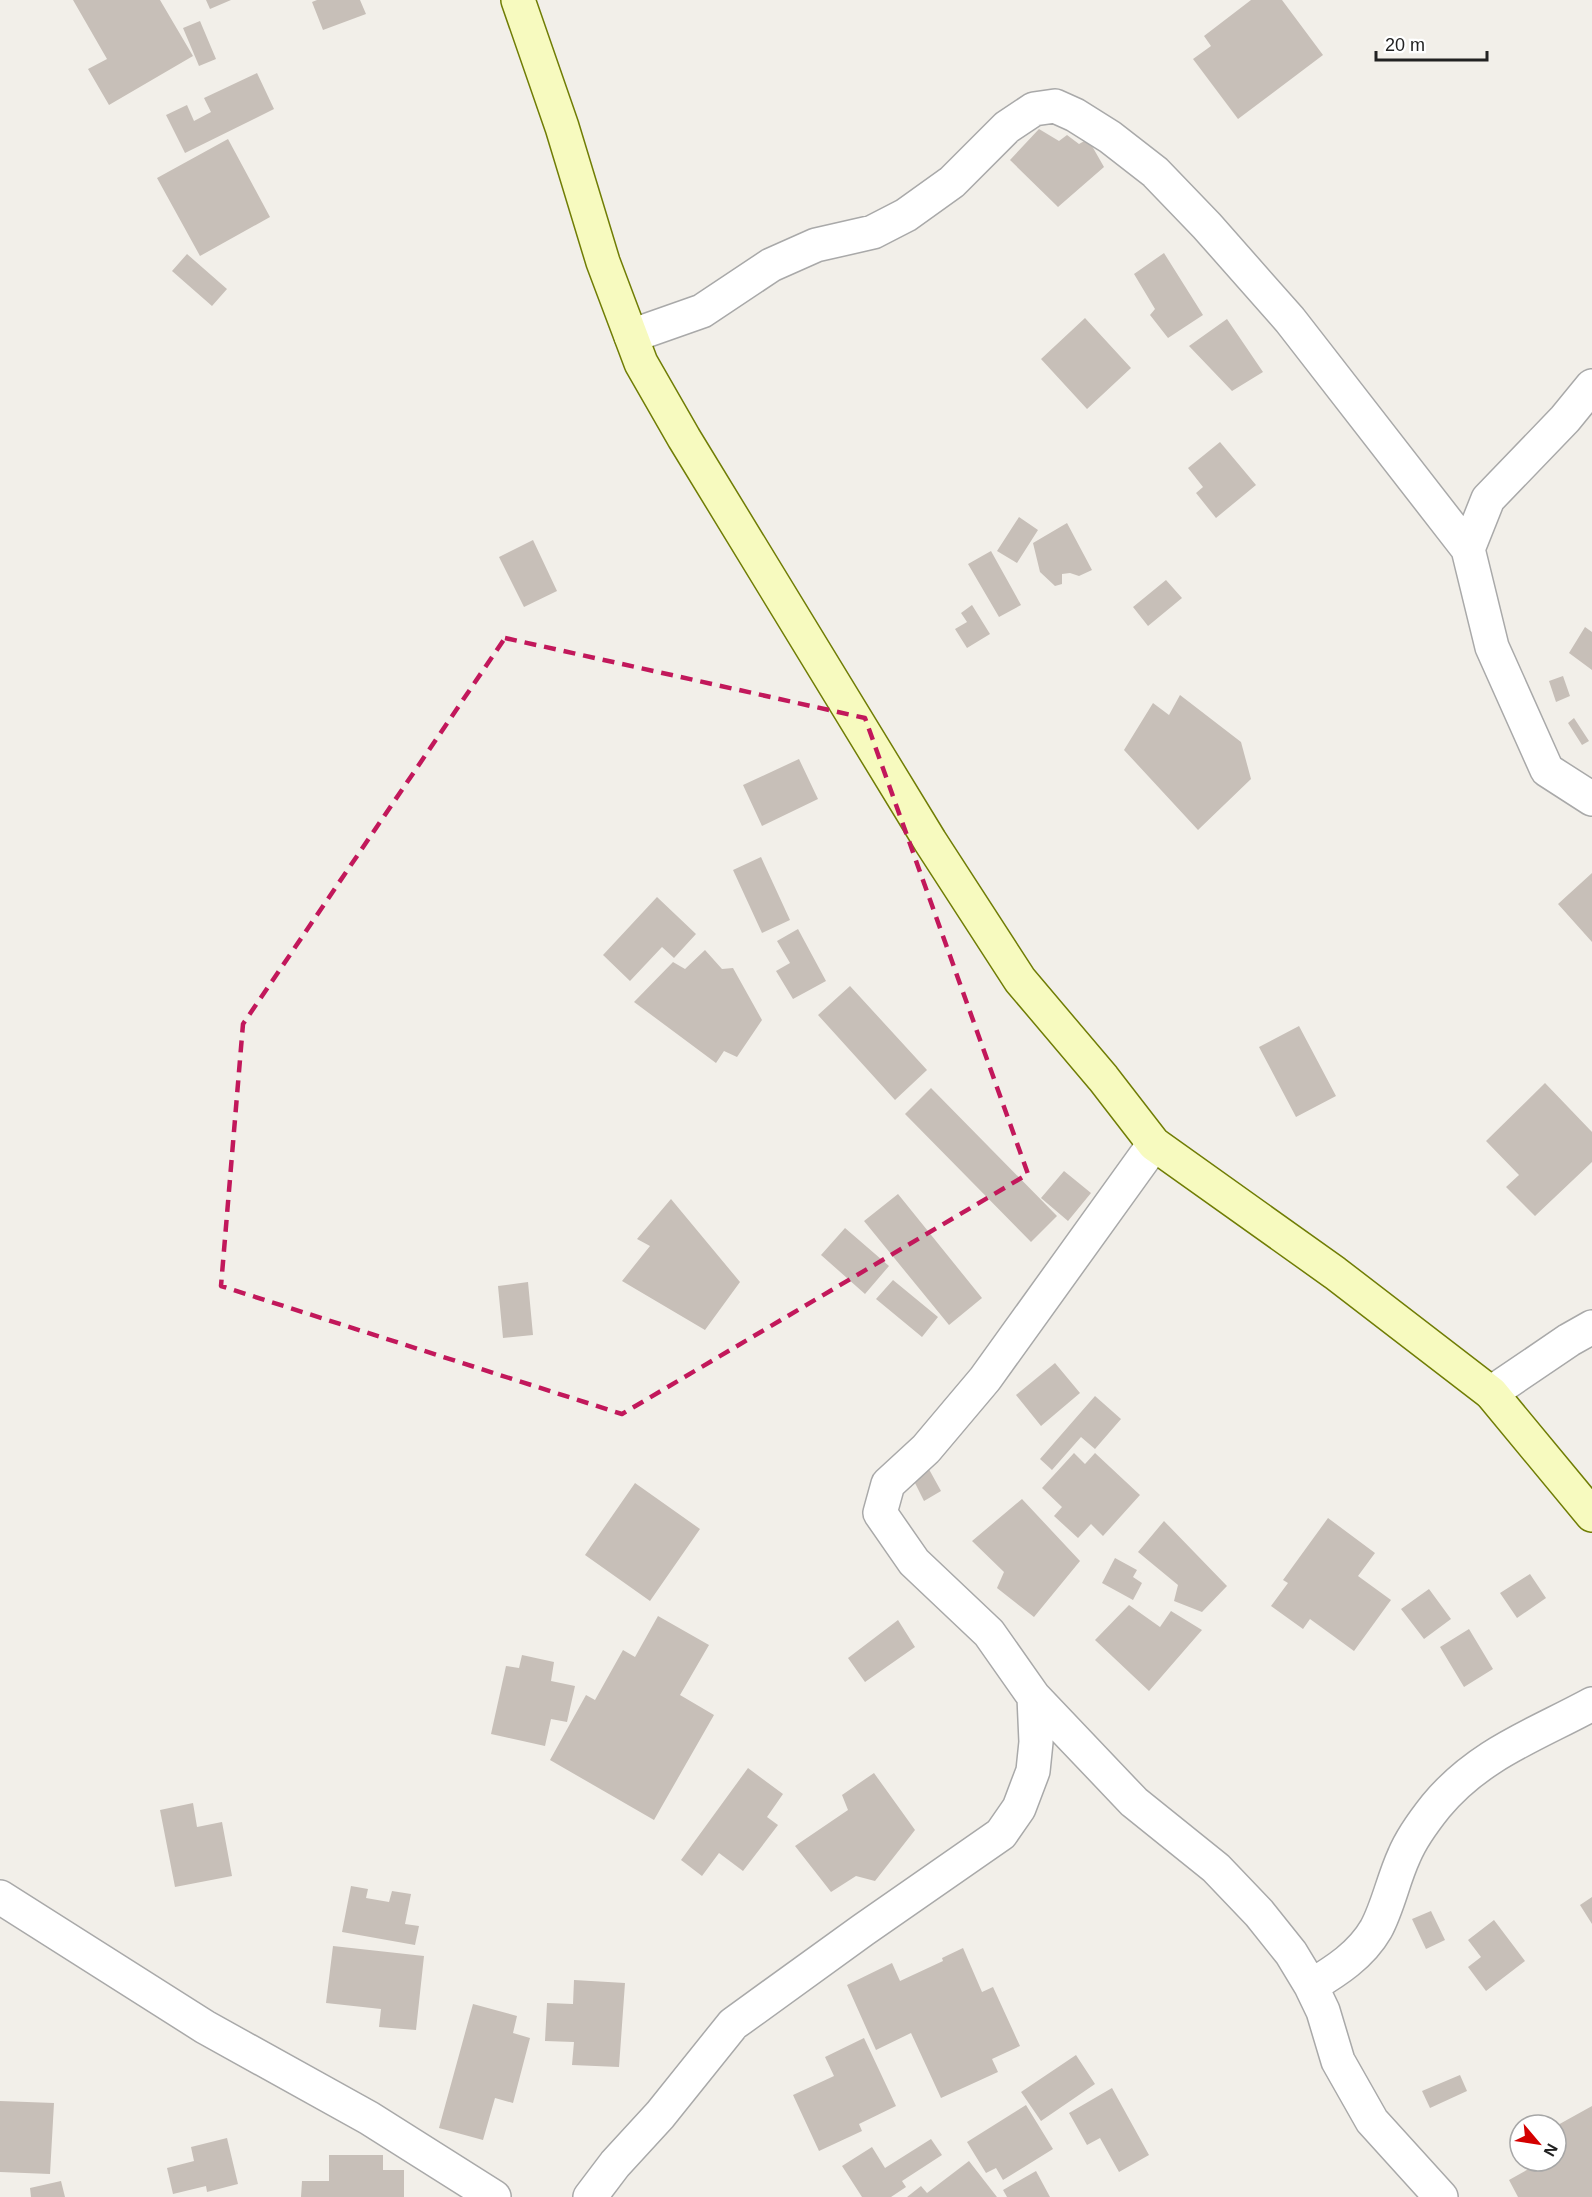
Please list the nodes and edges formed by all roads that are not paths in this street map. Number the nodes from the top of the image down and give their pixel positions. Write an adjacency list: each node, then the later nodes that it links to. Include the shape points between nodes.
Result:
1 (518, 0): 2 (main road)
2 (631, 336): 4 (street, via 702,311 780,261 816,245 873,232 906,215 952,182 1007,127 1034,109 1055,106 1075,115 1155,172 1207,226 1290,321); 6 (main road, via 641,363 684,438 1020,980)
3 (1592, 386): 4 (street, via 1488,499)
4 (1468, 549): 5 (street, via 1492,647 1547,770)
5 (1592, 799)
6 (1154, 1144): 8 (main road, via 1335,1273); 10 (street, via 985,1379 926,1449 888,1484 880,1512 914,1562 989,1633)
7 (1592, 1326): 8 (street)
8 (1491, 1393): 9 (main road)
9 (1592, 1515)
10 (1034, 1697): 13 (street, via 1134,1802 1216,1868 1252,1905 1291,1953); 15 (street, via 1033,1771 1019,1808 1001,1834 733,2024)
11 (1592, 1704): 13 (street, via 1495,1754 1435,1806 1404,1855 1376,1929 1358,1953)
12 (0, 1897): 14 (street, via 205,2027 369,2118)
13 (1311, 1986): 16 (street, via 1353,2091 1372,2121)
14 (494, 2197)
15 (590, 2197)
16 (1441, 2197)

